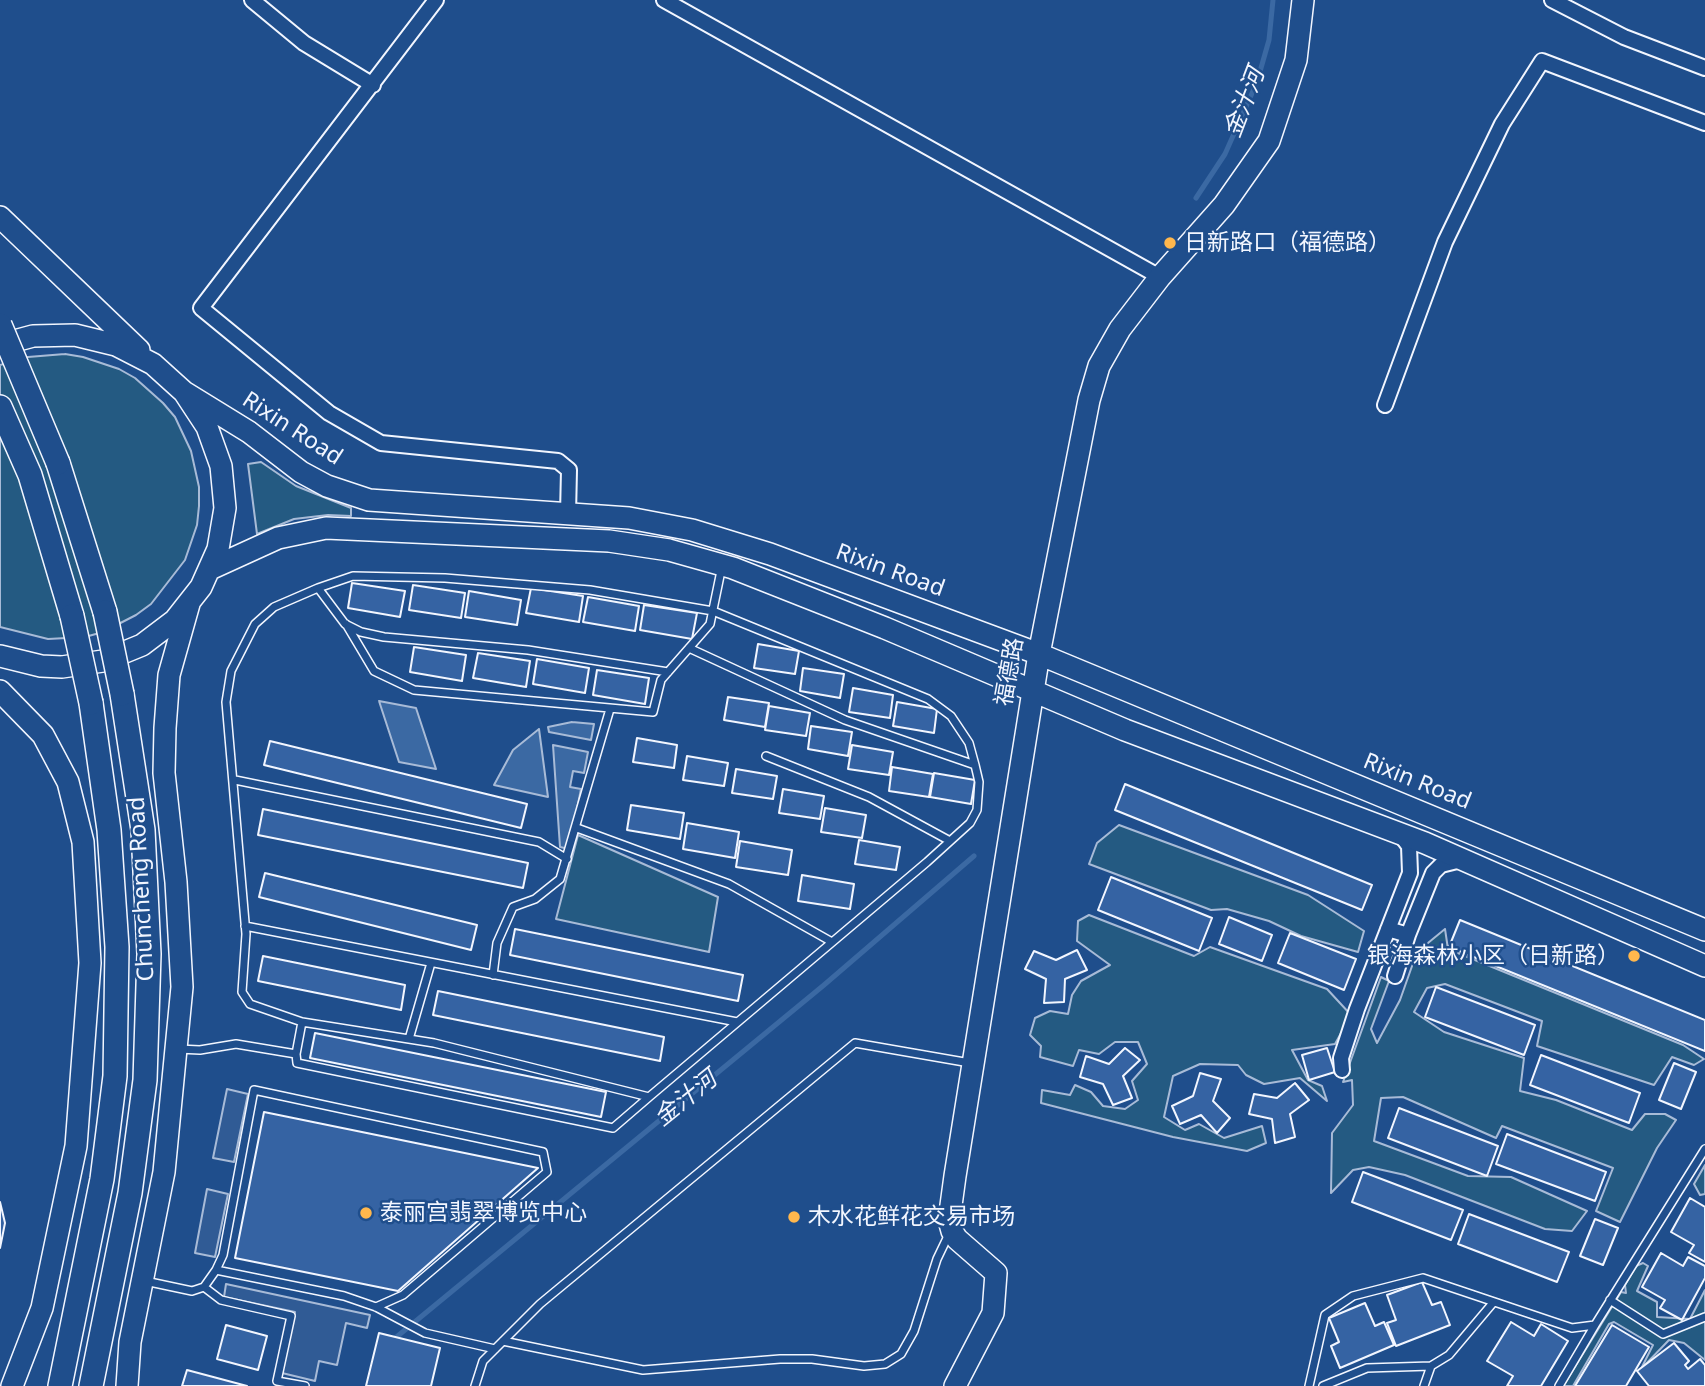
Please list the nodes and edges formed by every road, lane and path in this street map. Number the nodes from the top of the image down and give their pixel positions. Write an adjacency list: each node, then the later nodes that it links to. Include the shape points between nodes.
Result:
1 (251, 0): 7 (street, via 304,43)
2 (436, 0): 7 (street)
3 (664, 0): 10 (street)
4 (1303, 0): 10 (main road, 福德路, via 1296,60 1269,141 1224,205)
5 (1552, 0): 6 (street, via 1624,37)
6 (1705, 68)
7 (373, 85): 17 (street, via 201,308 329,413 381,443 558,461 569,470)
8 (1705, 123): 15 (street, via 1542,61 1502,124 1445,242)
9 (0, 217): 13 (main road)
10 (1160, 276): 25 (main road, 福德路, via 1120,330 1096,377)
11 (0, 325): 75 (main road, Chuncheng Road, bridge, via 58,463 105,612 143,830 149,954 145,1080 130,1193)
12 (0, 345): 13 (main road, via 33,336 75,335 116,345)
13 (153, 364): 14 (main road)
14 (184, 392): 17 (main road, Rixin Road, via 249,432 301,472 369,500); 19 (main road, via 207,427 222,477 222,528)
15 (1385, 405)
16 (0, 407): 74 (main road, Chuncheng Road, bridge, via 30,475 72,616 91,704 109,830 117,947 115,1076 102,1179)
17 (568, 514): 25 (main road, Rixin Road, via 629,518 692,530 770,554)
18 (723, 565): 19 (main road, via 609,541 326,528 278,538); 22 (lane); 28 (main road)
19 (210, 569): 21 (main road)
20 (318, 587): 22 (lane, via 354,576 445,578 590,590); 23 (lane); 33 (lane, via 274,607 255,624 241,648 226,702)
21 (189, 604): 26 (main road, via 142,645 103,661 62,667); 55 (main road, via 169,675 165,728 164,773 183,987)
22 (713, 611): 24 (lane, via 710,624); 32 (lane, via 928,699 951,716 969,743)
23 (345, 624): 27 (lane, via 384,637 528,650); 30 (lane, via 374,671 414,690)
24 (690, 648): 27 (lane); 32 (lane, via 845,720)
25 (1039, 654): 28 (main road, 福德路); 39 (main road, Rixin Road)
26 (0, 656)
27 (668, 671): 30 (lane, via 653,712)
28 (1033, 690): 35 (main road, via 1125,730); 57 (main road, 福德路)
29 (0, 691): 73 (main road, via 43,735 68,782 83,842 90,963 76,1146 42,1308)
30 (610, 709): 34 (lane)
31 (766, 756): 36 (lane, via 869,797)
32 (975, 765): 36 (lane, via 977,810)
33 (234, 780): 37 (lane, via 539,842); 42 (lane)
34 (577, 828): 37 (lane); 46 (lane, via 729,884)
35 (1400, 834): 38 (main road); 43 (street, via 1409,846 1412,862)
36 (950, 841): 46 (lane)
37 (567, 859): 50 (lane, via 560,879 535,899 513,907 497,943)
38 (1466, 860): 40 (main road); 45 (street, via 1441,865 1433,873)
39 (1567, 873): 41 (main road, Rixin Road); 44 (main road, Rixin Road)
40 (1518, 882): 47 (main road); 49 (main road)
41 (1705, 917)
42 (245, 926): 48 (lane); 52 (lane, via 242,992 250,1004)
43 (1388, 929): 45 (street); 58 (street, via 1341,1058)
44 (1705, 929)
45 (1408, 935): 51 (street)
46 (832, 942): 53 (lane)
47 (1705, 951)
48 (431, 963): 50 (lane); 54 (lane)
49 (1705, 967)
50 (493, 975): 53 (lane)
51 (1395, 976)
52 (302, 1021): 54 (lane); 56 (lane)
53 (737, 1022): 59 (lane)
54 (409, 1040): 59 (lane)
55 (177, 1049): 56 (lane, via 236,1044); 63 (main road, via 164,1172)
56 (296, 1054): 59 (lane, via 297,1063 613,1128)
57 (972, 1063): 61 (main road, 福德路, via 949,1220); 70 (lane, via 855,1043 540,1304)
58 (1342, 1070)
59 (649, 1097)
60 (1705, 1149): 65 (lane)
61 (952, 1231): 70 (lane, via 944,1241 914,1331 901,1354 885,1364 780,1359 643,1370); 79 (main road, via 996,1273 993,1312)
62 (216, 1270): 64 (lane); 67 (lane, via 344,1296); 67 (lane, via 223,1255 254,1090 543,1152 547,1172 403,1295)
63 (143, 1281): 64 (lane, via 192,1291); 76 (main road, via 130,1342)
64 (205, 1287): 77 (lane, via 221,1300 291,1316 277,1381)
65 (1610, 1300): 68 (lane, via 1663,1334); 69 (lane)
66 (1492, 1304): 69 (lane, via 1572,1328); 72 (lane, via 1449,1355); 80 (lane, via 1423,1278 1353,1296 1325,1315)
67 (376, 1307): 71 (lane, via 425,1333)
68 (1705, 1317)
69 (1595, 1325): 83 (lane)
70 (503, 1341): 71 (lane)
71 (495, 1349): 78 (lane, via 483,1361)
72 (1431, 1366): 81 (lane, via 1367,1367); 82 (lane)
73 (12, 1386)
74 (60, 1386)
75 (91, 1386)
76 (127, 1386)
77 (305, 1386)
78 (475, 1386)
79 (955, 1386)
80 (1309, 1386)
81 (1322, 1386)
82 (1424, 1386)
83 (1559, 1386)

